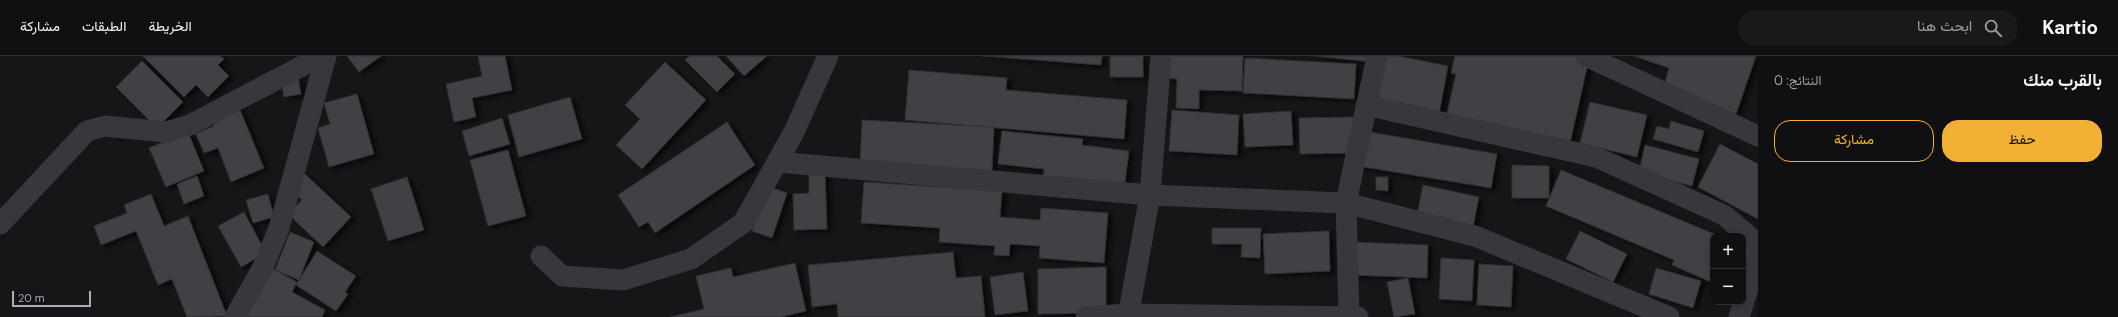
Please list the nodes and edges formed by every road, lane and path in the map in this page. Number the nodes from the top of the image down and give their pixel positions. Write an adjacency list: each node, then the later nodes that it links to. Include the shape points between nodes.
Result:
1 (321, 56): 12 (street, via 190,125 166,132 105,126 87,131)
2 (326, 56): 18 (street, via 279,228 263,267)
3 (828, 56): 9 (street, via 794,132)
4 (1161, 56): 10 (street)
5 (1377, 56): 7 (street)
6 (1586, 56): 8 (street)
7 (1366, 105): 11 (street); 13 (street, via 1596,157 1724,215)
8 (1758, 136)
9 (777, 162): 10 (street); 14 (street, via 743,223 692,259 623,280 562,276)
10 (1150, 195): 11 (street); 16 (street)
11 (1346, 203): 17 (street); 20 (street, via 1475,236)
12 (0, 224)
13 (1758, 244)
14 (541, 256)
15 (1758, 256): 21 (street)
16 (1128, 315): 17 (street); 19 (street)
17 (1353, 316)
18 (235, 317)
19 (1086, 317)
20 (1669, 317)
21 (1739, 317)

